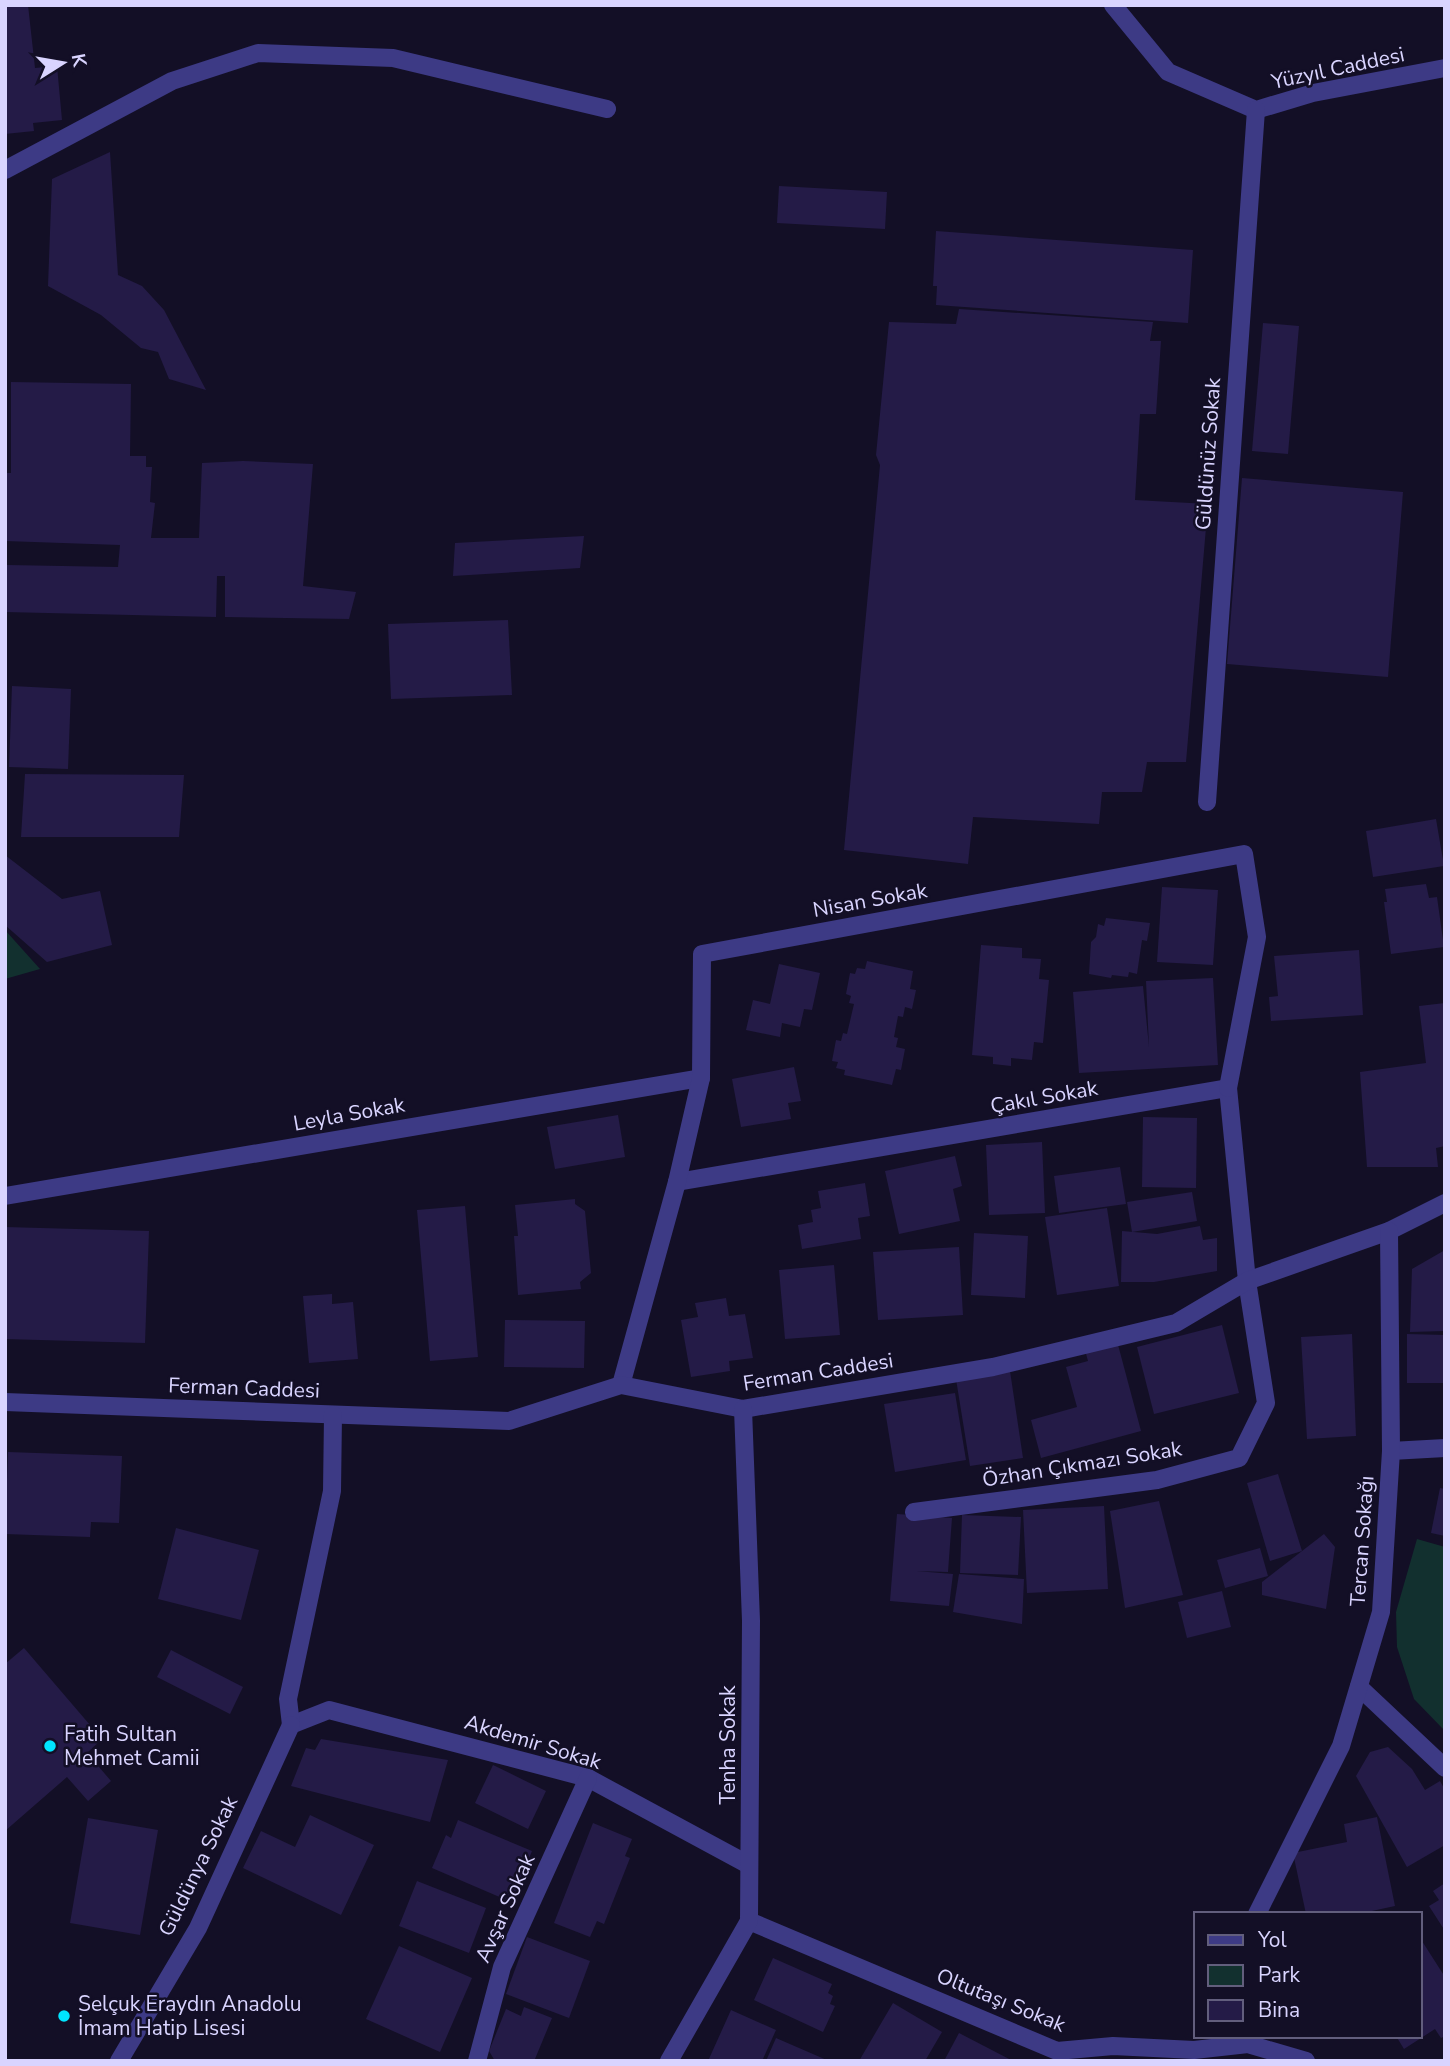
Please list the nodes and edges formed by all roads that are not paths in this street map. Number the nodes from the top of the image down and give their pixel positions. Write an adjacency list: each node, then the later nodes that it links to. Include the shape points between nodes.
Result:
1 (1113, 5): 4 (street, Yüzyıl Caddesi, via 1168,72)
2 (1445, 68): 4 (street, Yüzyıl Caddesi, via 1313,93)
3 (607, 109): 5 (street, via 393,58 258,53 172,81)
4 (1256, 110): 6 (street, Güldünüz Sokak)
5 (5, 170)
6 (1206, 802)
7 (701, 1078): 8 (street, Nisan Sokak, via 702,954 1244,853 1257,937); 9 (street, Nisan Sokak); 10 (street, Leyla Sokak)
8 (1228, 1088): 9 (street, Çakıl Sokak); 13 (street)
9 (677, 1182): 14 (street, Nisan Sokak)
10 (5, 1196)
11 (1445, 1203): 12 (street, Ferman Caddesi)
12 (1390, 1231): 13 (street, Ferman Caddesi); 19 (street, Tercan Sokağı)
13 (1247, 1281): 16 (street, Ferman Caddesi, via 1176,1324 993,1367); 20 (street, Özhan Çıkmazı Sokak, via 1266,1403 1239,1458 1157,1480)
14 (621, 1385): 16 (street, Ferman Caddesi); 17 (street, Ferman Caddesi, via 509,1422)
15 (5, 1402): 17 (street, Ferman Caddesi)
16 (743, 1409): 25 (street, Tenha Sokak, via 751,1634)
17 (333, 1415): 22 (street, via 332,1491 288,1699)
18 (1445, 1448): 19 (street)
19 (1391, 1451): 21 (street, Tercan Sokağı, via 1381,1612)
20 (914, 1512)
21 (1359, 1687): 23 (street); 26 (street, Tercan Sokağı, via 1341,1746)
22 (291, 1725): 24 (street, Akdemir Sokak, via 329,1710); 30 (street, Güldünya Sokak, via 198,1928)
23 (1445, 1768)
24 (588, 1778): 25 (street, Akdemir Sokak); 31 (street, Avşar Sokak, via 502,1967)
25 (749, 1865): 27 (street, Tenha Sokak)
26 (1258, 1912)
27 (749, 1921): 29 (street, Oltutaşı Sokak); 32 (street, Tenha Sokak)
28 (1249, 2047): 29 (street, Oltutaşı Sokak, via 1113,2046); 33 (street)
29 (1054, 2056)
30 (119, 2061)
31 (477, 2061)
32 (669, 2061)
33 (1306, 2061)

